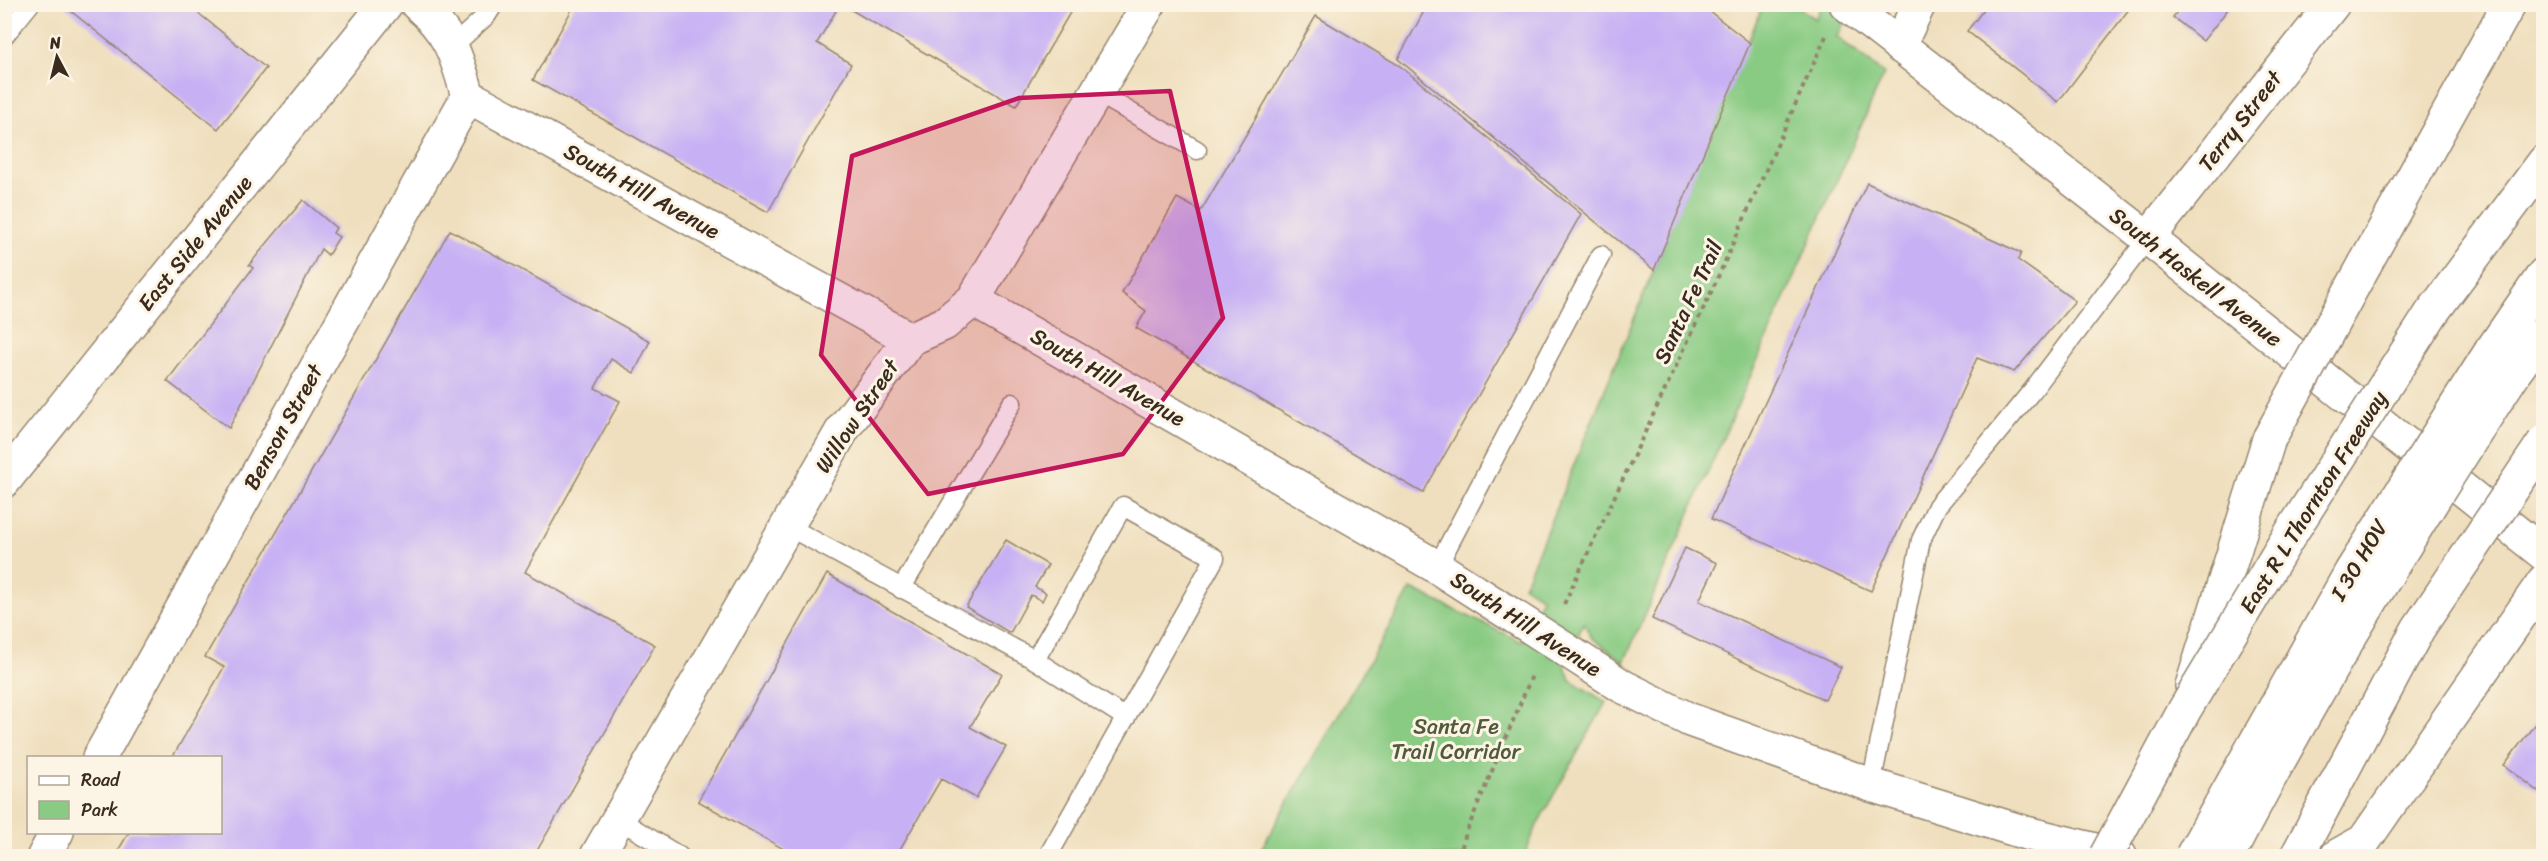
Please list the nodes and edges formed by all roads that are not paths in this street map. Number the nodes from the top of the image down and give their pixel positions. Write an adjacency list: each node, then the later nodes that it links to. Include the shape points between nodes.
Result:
1 (30, 4): 10 (lane)
2 (386, 4): 26 (main road, East Side Avenue)
3 (417, 4): 11 (main road)
4 (494, 4): 11 (lane)
5 (1149, 4): 13 (main road, Willow Street)
6 (1919, 4): 12 (main road)
7 (2333, 4): 17 (main road, Terry Street)
8 (2509, 4): 33 (main road, bridge, via 2269,439)
9 (1839, 15): 12 (main road, South Haskell Avenue)
10 (4, 36)
11 (453, 46): 14 (main road)
12 (1899, 46): 17 (main road, South Haskell Avenue)
13 (1097, 93): 15 (lane); 20 (main road, Willow Street)
14 (468, 96): 22 (main road, South Hill Avenue); 35 (main road, Benson Street)
15 (1197, 150)
16 (2544, 162): 33 (main road, East R L Thornton Freeway, bridge, via 2431,314 2291,533)
17 (2148, 238): 28 (main road, South Haskell Avenue); 36 (lane, via 2032,391 1937,506 1921,540)
18 (1601, 255): 29 (lane)
19 (2544, 274): 23 (main road, I 30 HOV)
20 (973, 300): 22 (main road, Willow Street, via 944,324); 29 (main road, South Hill Avenue)
21 (2544, 332): 23 (main road, I 30 HOV)
22 (910, 339): 27 (main road, Willow Street, via 843,429)
23 (2503, 361): 45 (main road, I 30 HOV, bridge, via 2351,572); 46 (main road, I 30 HOV, bridge)
24 (1012, 403): 31 (lane)
25 (2544, 441): 47 (main road, bridge, via 2418,630)
26 (4, 481)
27 (787, 526): 31 (lane); 37 (main road, Willow Street)
28 (2544, 554)
29 (1437, 567): 36 (main road, South Hill Avenue, via 1622,686 1690,720)
30 (2544, 581): 48 (main road, via 2364,840)
31 (901, 589): 32 (lane)
32 (1035, 660): 34 (lane); 34 (lane, via 1123,506 1215,558)
33 (2185, 709): 43 (main road, East R L Thornton Freeway, bridge)
34 (1125, 718): 42 (lane)
35 (100, 756)
36 (1871, 785): 44 (main road, South Hill Avenue, via 2026,833)
37 (618, 819): 40 (main road, Willow Street); 41 (lane)
38 (56, 834): 39 (main road)
39 (44, 856)
40 (597, 856)
41 (679, 856)
42 (1048, 856)
43 (2106, 856)
44 (2120, 856)
45 (2192, 856)
46 (2228, 856)
47 (2297, 856)
48 (2337, 856)

